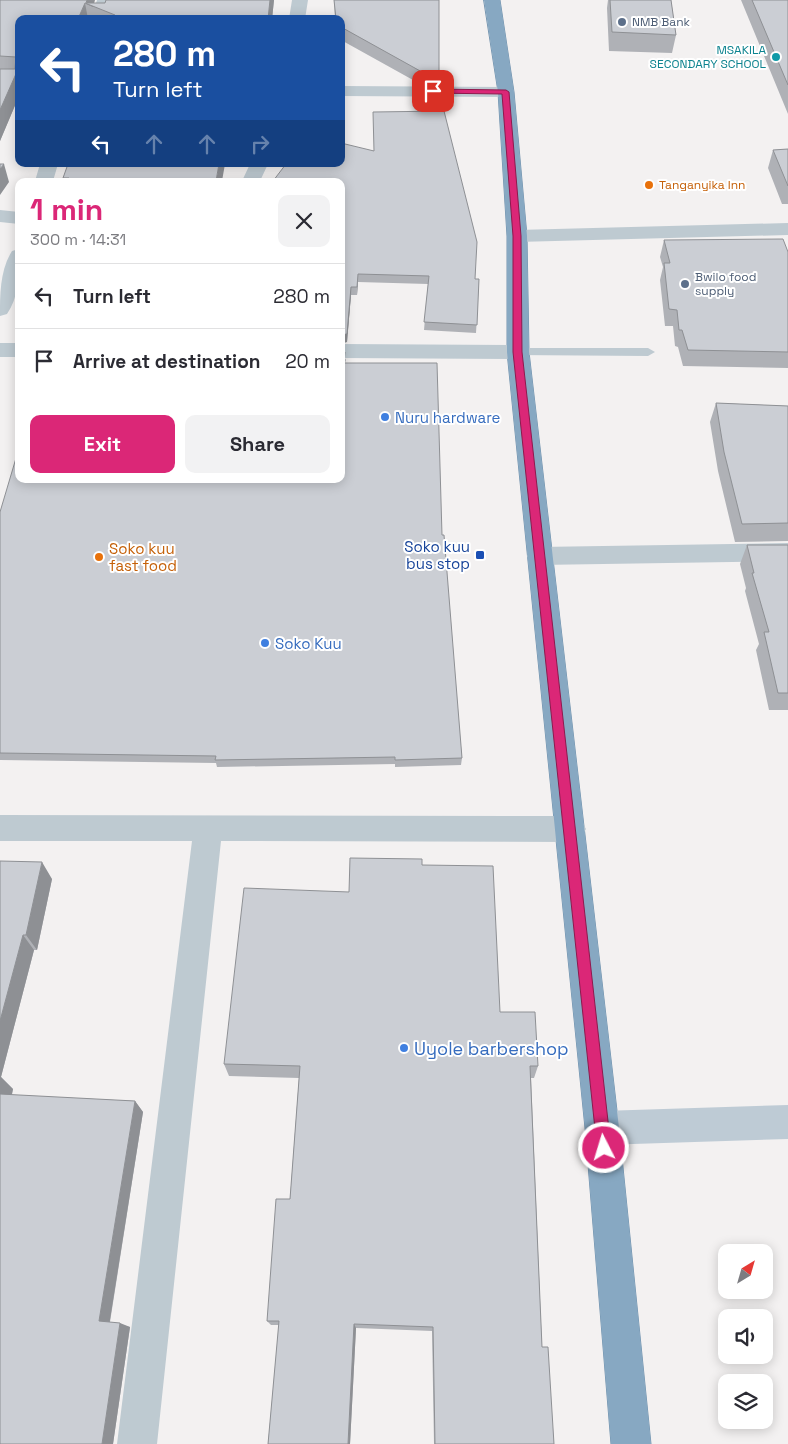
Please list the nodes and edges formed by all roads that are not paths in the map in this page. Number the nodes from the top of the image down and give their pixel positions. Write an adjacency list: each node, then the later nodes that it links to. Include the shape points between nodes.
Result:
1 (105, 0): 4 (street)
2 (300, 0): 5 (street)
3 (492, 0): 7 (highway)
4 (99, 15)
5 (298, 15)
6 (345, 91): 7 (street)
7 (506, 92): 11 (highway)
8 (0, 216): 9 (street)
9 (15, 218)
10 (788, 229): 11 (street)
11 (517, 236): 17 (highway)
12 (15, 267): 13 (street)
13 (0, 310)
14 (0, 350): 15 (street)
15 (15, 350)
16 (345, 351): 17 (street)
17 (518, 352): 18 (lane); 20 (highway)
18 (648, 352)
19 (788, 552): 20 (street)
20 (539, 556): 22 (highway)
21 (0, 828): 23 (street)
22 (571, 829): 23 (street); 25 (highway)
23 (208, 830): 26 (street)
24 (788, 1122): 25 (street)
25 (602, 1128): 27 (highway)
26 (137, 1444)
27 (631, 1444)

